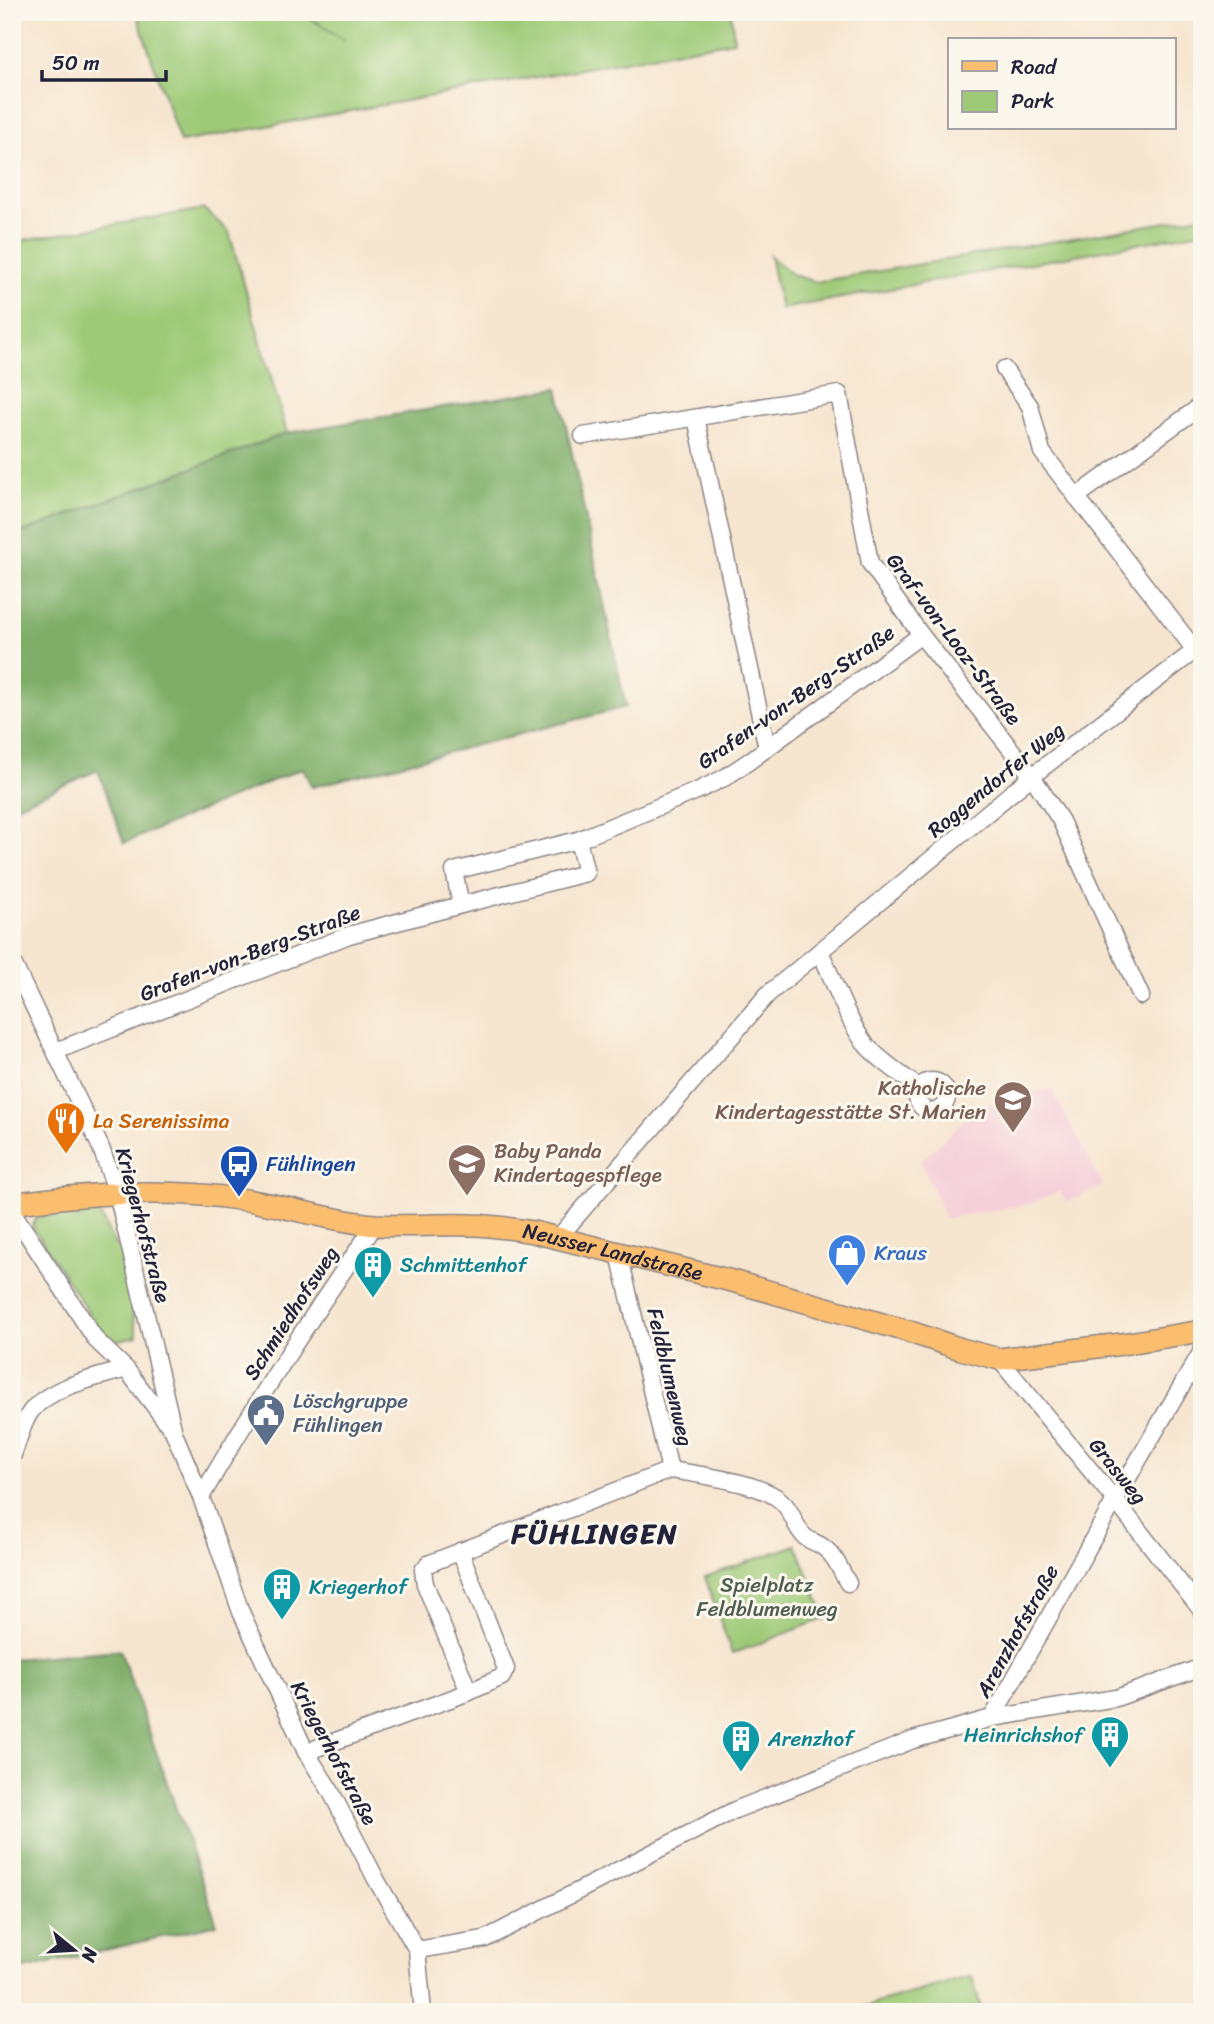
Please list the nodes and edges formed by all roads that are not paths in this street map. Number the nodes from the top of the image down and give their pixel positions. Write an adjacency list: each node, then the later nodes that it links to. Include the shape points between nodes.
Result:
1 (1004, 369): 5 (street, via 1030,406 1042,452)
2 (1202, 402): 5 (street)
3 (696, 418): 4 (street); 6 (street, Graf-von-Looz-Straße, via 839,394 870,563); 8 (street)
4 (583, 436)
5 (1076, 497): 7 (street)
6 (921, 635): 8 (street, Grafen-von-Berg-Straße); 9 (street, Graf-von-Looz-Straße)
7 (1198, 648): 9 (street, Roggendorfer Weg)
8 (767, 748): 10 (street, Grafen-von-Berg-Straße, via 724,778)
9 (1032, 776): 12 (street, Roggendorfer Weg); 14 (street, Graf-von-Looz-Straße, via 1061,821)
10 (578, 839): 11 (street, Grafen-von-Berg-Straße, via 454,871); 11 (street, Grafen-von-Berg-Straße, via 586,873)
11 (461, 905): 15 (street, Grafen-von-Berg-Straße, via 349,935)
12 (820, 951): 16 (street, via 867,1045); 21 (street, Roggendorfer Weg, via 768,994)
13 (12, 961): 15 (street, Kriegerhofstraße)
14 (1141, 996)
15 (56, 1051): 17 (street, Kriegerhofstraße)
16 (919, 1087)
17 (117, 1193): 18 (main road, Neusser Landstraße); 20 (main road, Neusser Landstraße, via 239,1199); 27 (street, Kriegerhofstraße)
18 (12, 1204)
19 (12, 1211): 26 (street, Kriegerhofstraße, via 96,1340)
20 (375, 1225): 21 (main road, Neusser Landstraße, via 482,1225); 30 (street, Schmiedhofsweg)
21 (558, 1238): 22 (main road, Neusser Landstraße)
22 (619, 1254): 25 (main road, Neusser Landstraße, via 732,1281); 29 (street, Feldblumenweg)
23 (1202, 1331): 25 (main road, Neusser Landstraße)
24 (1202, 1351): 31 (street, Arenzhofstraße)
25 (999, 1359): 31 (street, Grasweg)
26 (126, 1369): 27 (street, Kriegerhofstraße); 28 (street, via 43,1399 30,1413)
27 (174, 1433): 30 (street, Kriegerhofstraße)
28 (12, 1457)
29 (670, 1470): 32 (street, Feldblumenweg); 33 (street, Feldblumenweg, via 709,1476 779,1498 804,1536 835,1558)
30 (201, 1497): 38 (street, Kriegerhofstraße, via 241,1612)
31 (1115, 1500): 34 (street, Grasweg); 37 (street, Arenzhofstraße)
32 (460, 1551): 36 (street, via 506,1669 502,1677); 36 (street, Feldblumenweg, via 428,1563 423,1570)
33 (848, 1583)
34 (1202, 1611)
35 (1202, 1667): 37 (street, via 1116,1698)
36 (469, 1692): 38 (street)
37 (992, 1718): 39 (street, Arenzhofstraße, via 913,1740 732,1811 485,1939)
38 (306, 1752): 39 (street, Kriegerhofstraße)
39 (417, 1950): 40 (street, Kriegerhofstraße)
40 (423, 2012)

